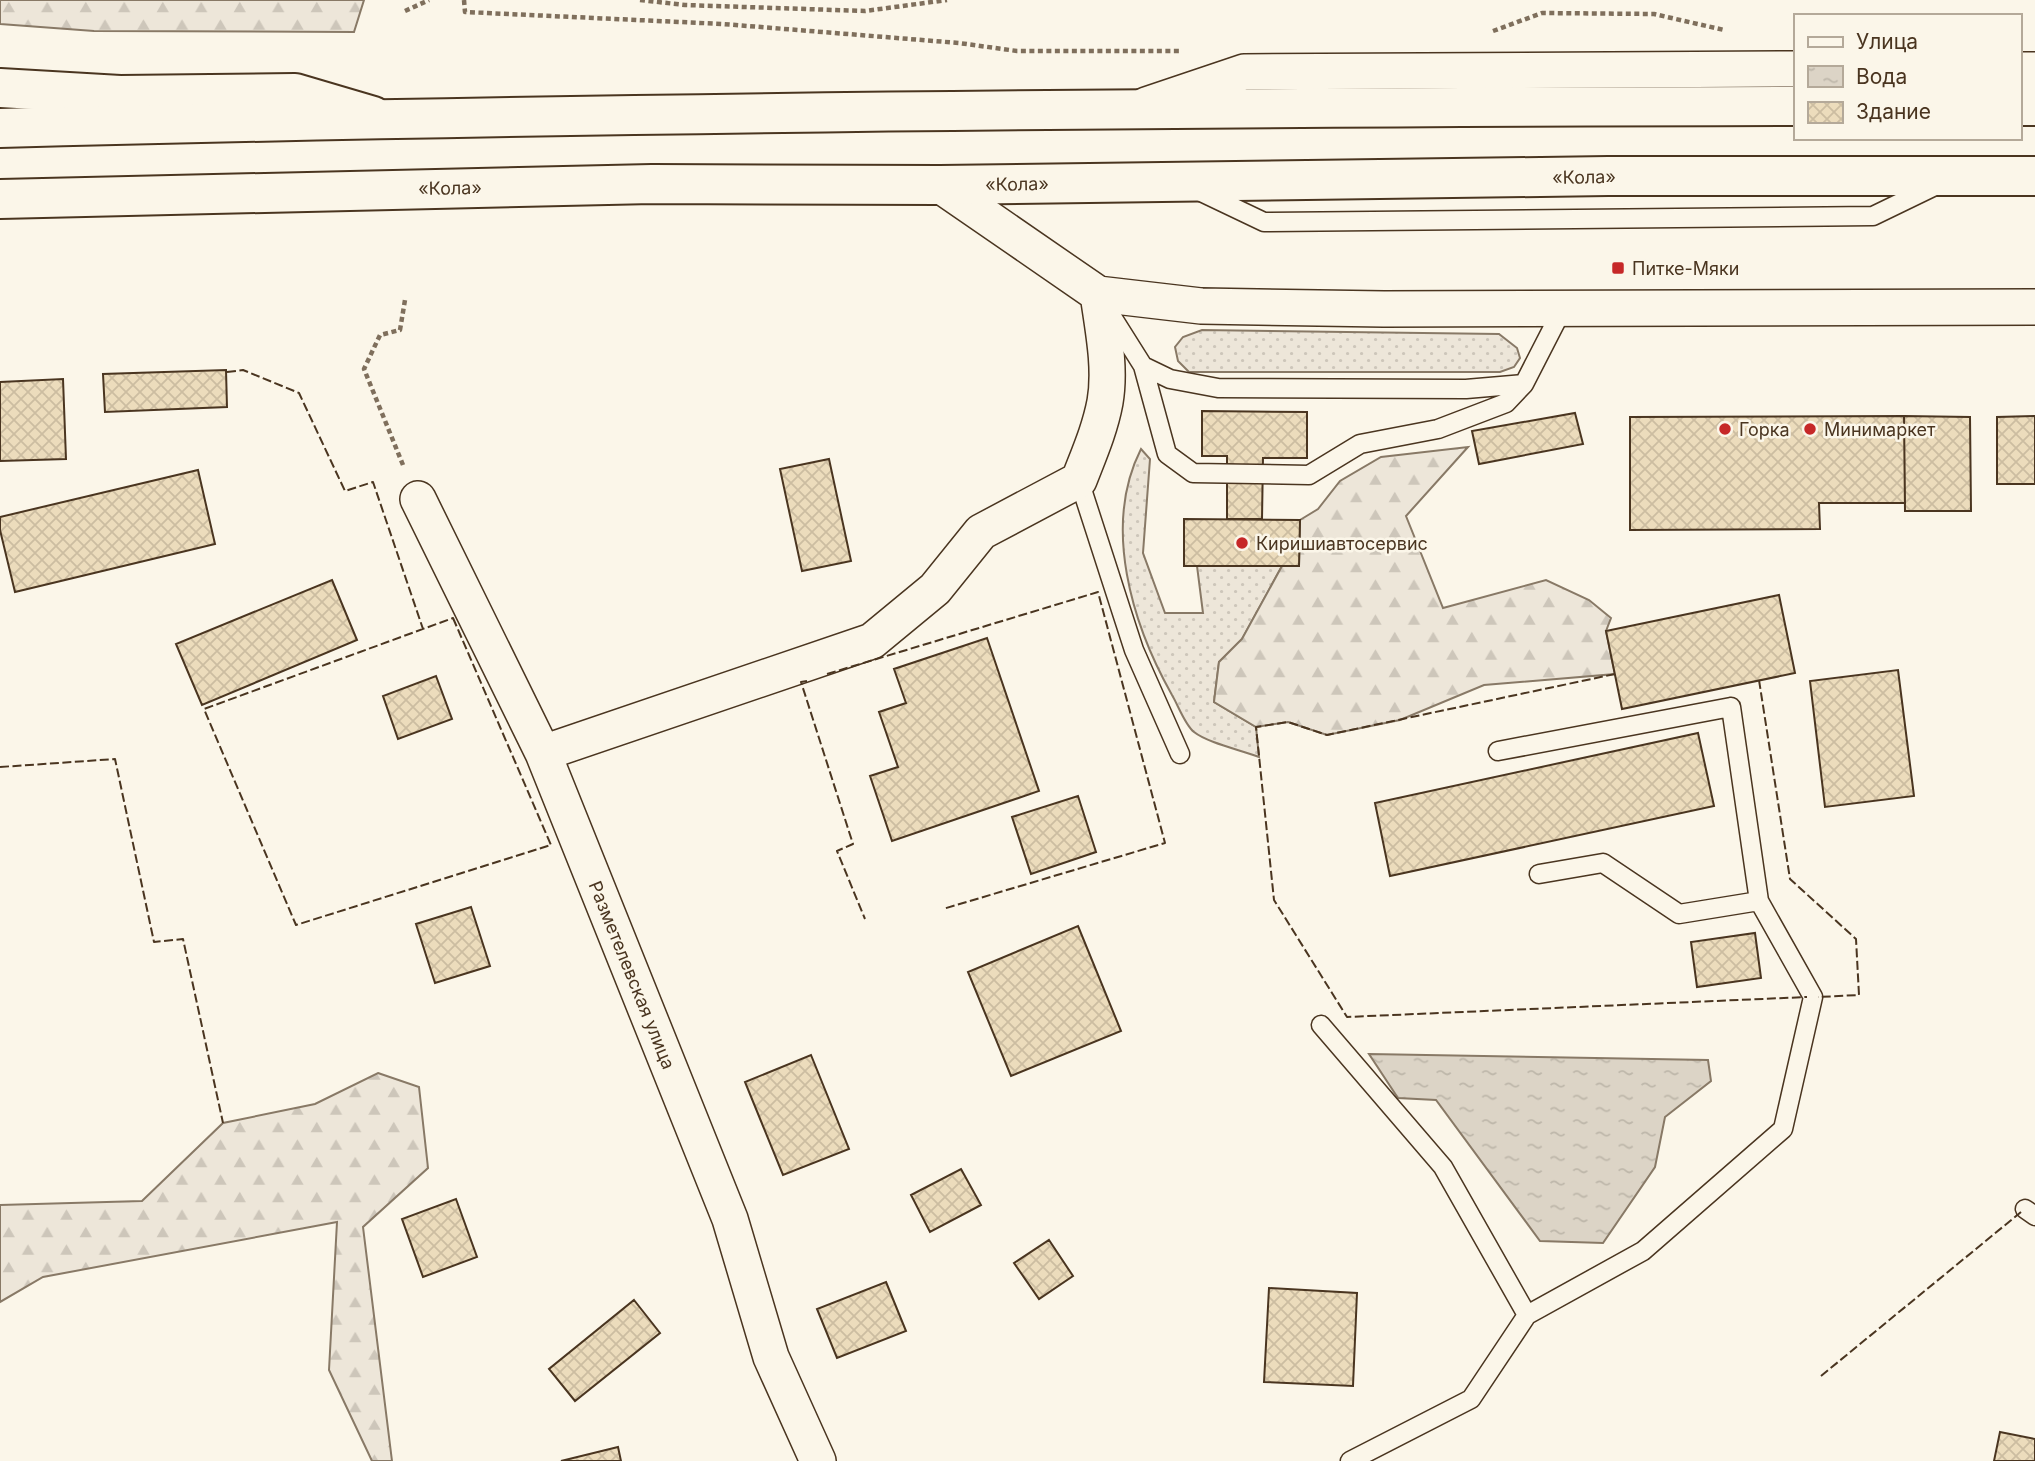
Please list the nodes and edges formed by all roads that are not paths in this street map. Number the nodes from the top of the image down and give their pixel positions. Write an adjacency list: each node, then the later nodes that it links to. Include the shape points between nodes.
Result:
1 (1794, 69): 6 (street, via 1244,72)
2 (2026, 76): 5 (main road)
3 (0, 88): 7 (main road, via 120,95 295,93)
4 (1794, 106): 6 (main road)
5 (2035, 106)
6 (1133, 109): 7 (main road)
7 (379, 118): 8 (main road)
8 (0, 128)
9 (2035, 176): 10 (main road, «Кола»)
10 (940, 185): 11 (main road, «Кола», via 652,184); 12 (street)
11 (0, 199)
12 (1098, 294): 13 (street, via 1201,306); 15 (lane); 17 (street, via 1105,400)
13 (1563, 308): 14 (street); 16 (lane)
14 (2034, 308)
15 (1143, 366): 16 (lane, via 1170,379 1218,388 1466,389); 16 (lane, via 1167,454 1194,473 1309,475 1360,444 1438,429 1506,403)
16 (1524, 384)
17 (1079, 480): 20 (street, via 981,532 935,589 872,641); 21 (lane, via 1134,650)
18 (418, 499): 20 (street, Разметелевская улица)
19 (1498, 751): 23 (lane, via 1731,707)
20 (543, 753): 26 (street, Разметелевская улица, via 730,1219 771,1357)
21 (1180, 754)
22 (1539, 874): 23 (lane, via 1603,863 1679,914)
23 (1759, 901): 25 (lane, via 1813,997 1783,1129 1643,1251)
24 (1321, 1025): 25 (lane, via 1443,1167)
25 (1527, 1314): 27 (lane, via 1471,1399)
26 (818, 1461)
27 (1350, 1461)

